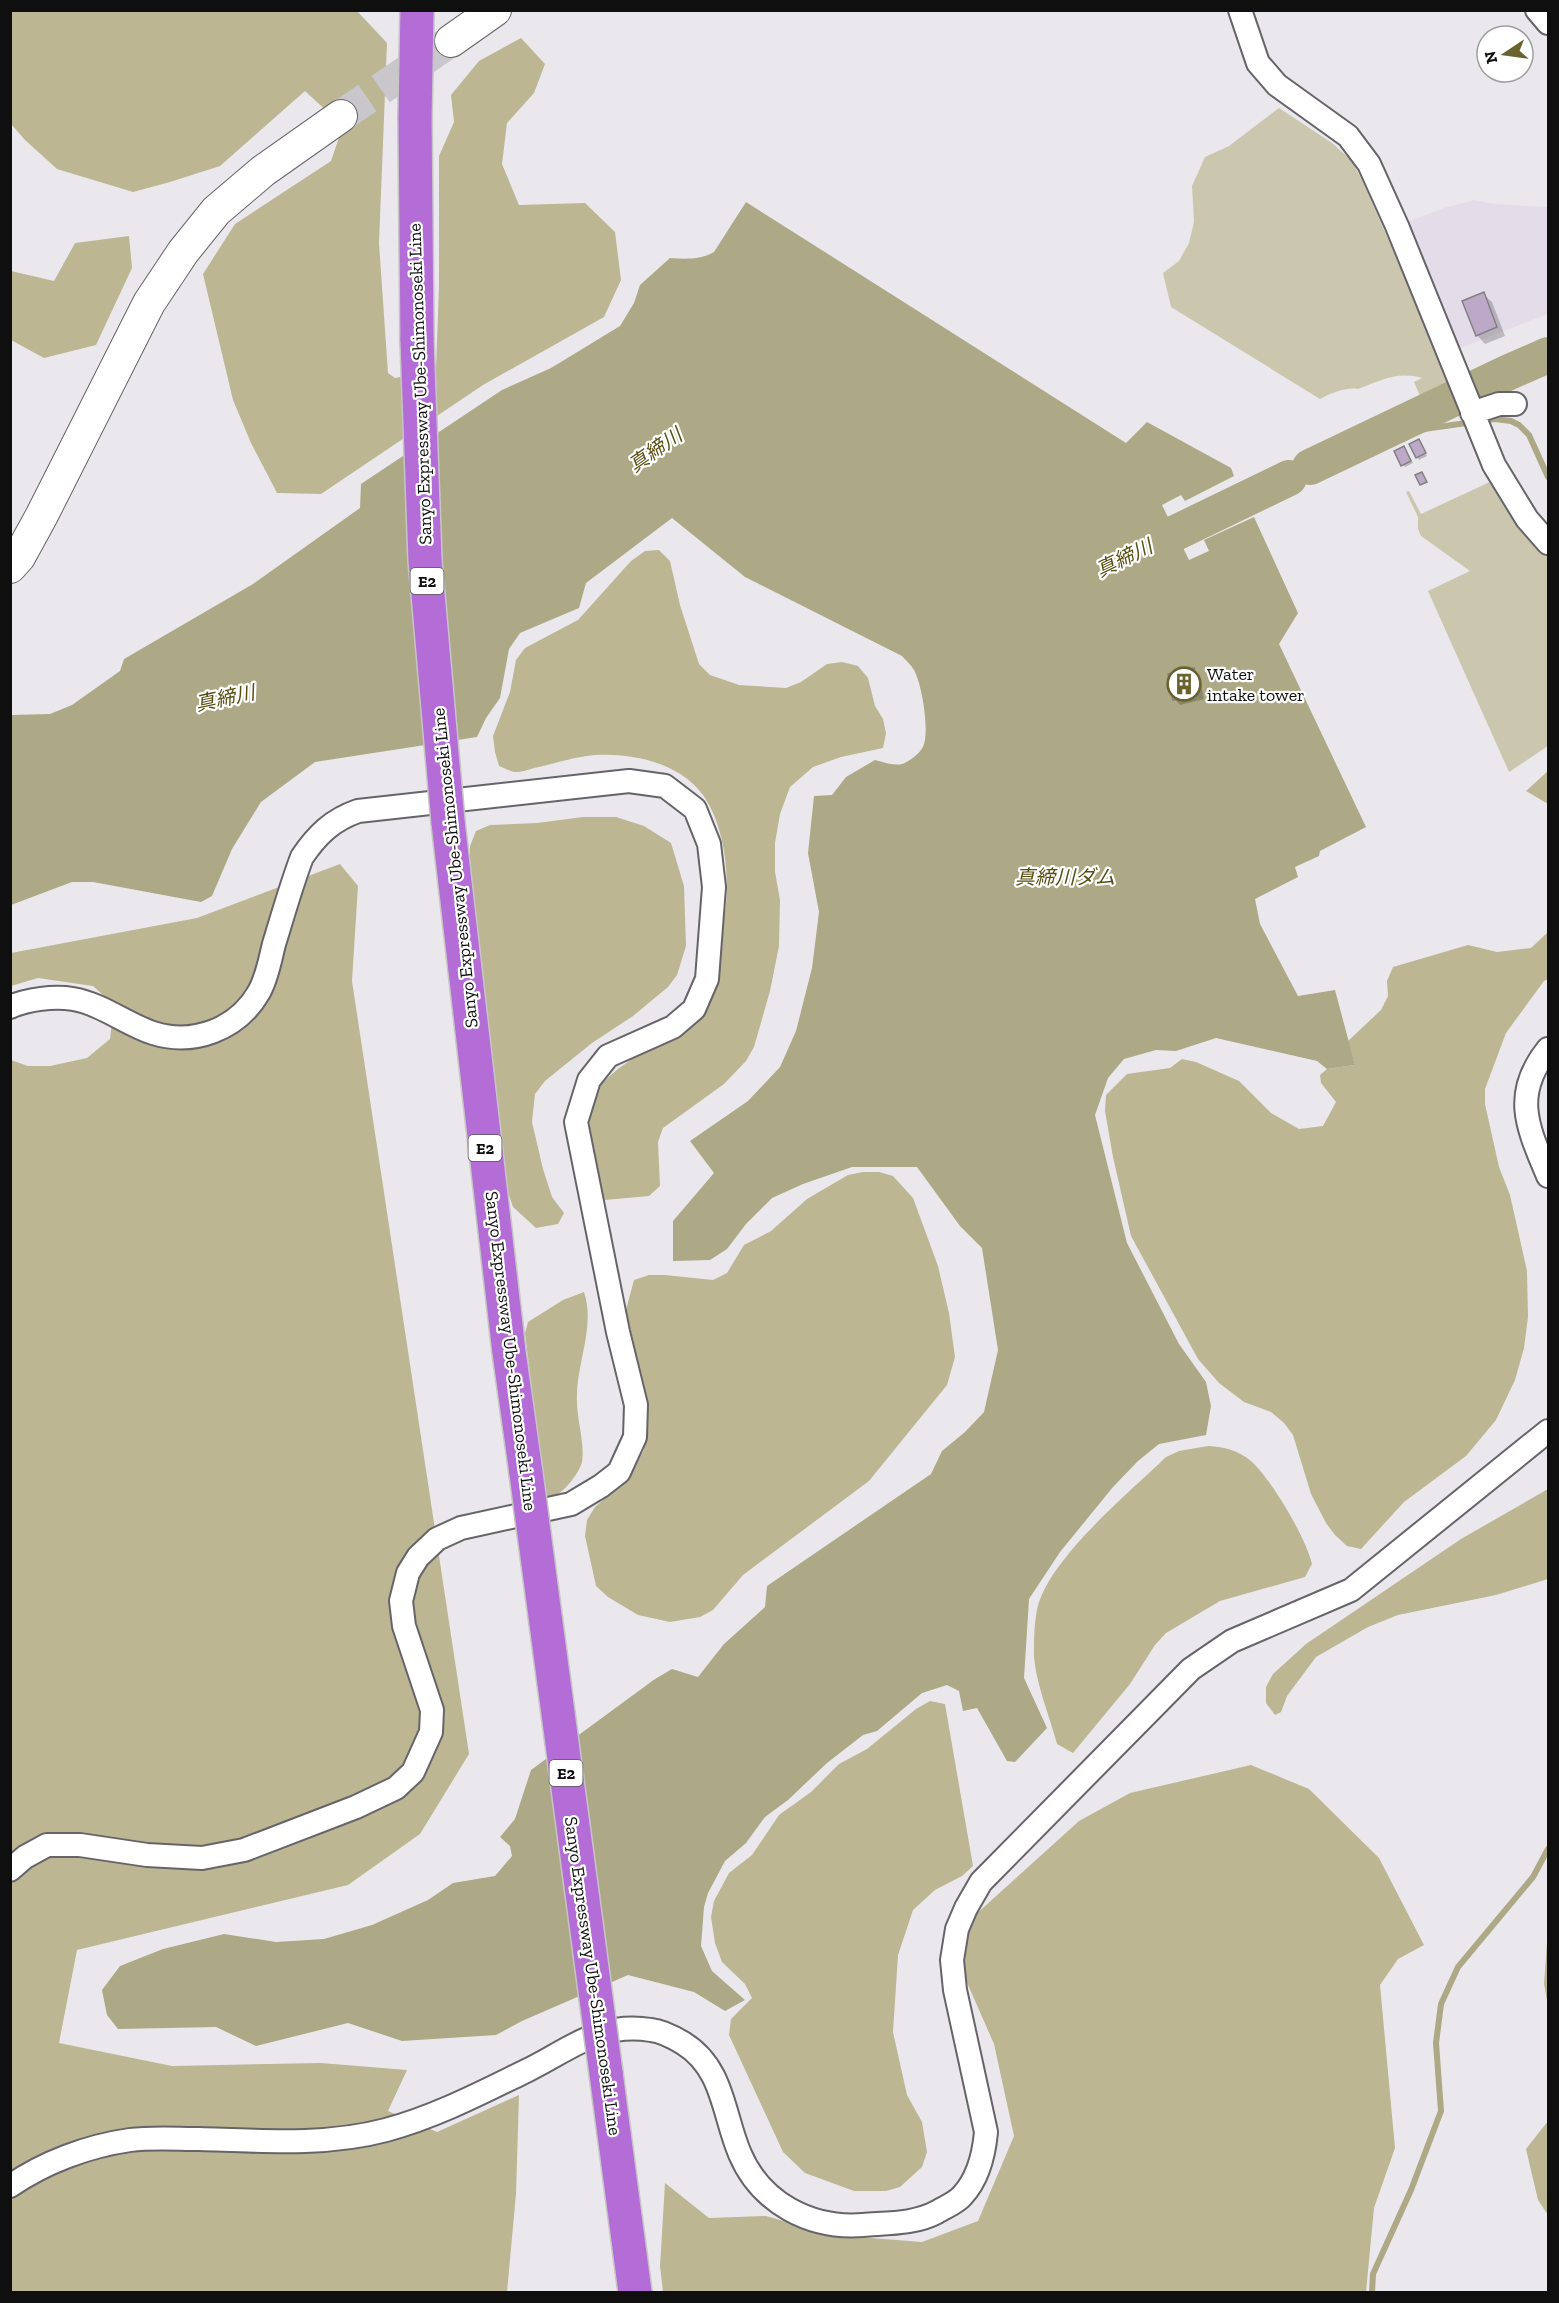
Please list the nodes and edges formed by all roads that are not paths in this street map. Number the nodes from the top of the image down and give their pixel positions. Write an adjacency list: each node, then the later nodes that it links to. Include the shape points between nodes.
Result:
1 (417, 10): 18 (highway, Sanyo Expressway Ube-Shimonoseki Line / E2, bridge, via 417,340 425,560 448,822 509,1352)
2 (495, 10): 6 (street)
3 (1240, 10): 9 (street, via 1258,63 1277,85 1348,136 1369,164)
4 (1537, 10): 5 (street)
5 (1548, 23)
6 (451, 41)
7 (341, 116): 11 (street, via 263,171 216,211 183,252 148,303 42,515)
8 (1515, 404): 9 (street)
9 (1470, 409): 10 (street, via 1494,465 1527,519)
10 (1548, 543)
11 (10, 567)
12 (10, 1007): 16 (street, via 29,1001 73,999 153,1033 188,1038 220,1029 240,1015 259,992 302,857 330,824 358,811 629,781 665,786 695,809 709,844 714,887 707,979 694,1009 673,1027 608,1056 589,1080 576,1122 636,1405 635,1437 619,1472 571,1504 461,1528 437,1539 418,1557 408,1573 401,1601 404,1626 432,1710 431,1732 413,1772 396,1788 243,1850 202,1858 47,1845)
13 (1548, 1049): 14 (street, via 1532,1076 1525,1114)
14 (1548, 1176)
15 (1548, 1431): 17 (street, via 1351,1590 1232,1641 1191,1669 981,1882 957,1929 952,1960 986,2132 984,2154 961,2197 928,2217 856,2225 807,2218 782,2206 762,2190 747,2170 710,2068 694,2050 672,2036 634,2028 612,2029 591,2036 558,2056 428,2117 386,2130 314,2141 130,2140 75,2154)
16 (10, 1870)
17 (10, 2186)
18 (635, 2292)

